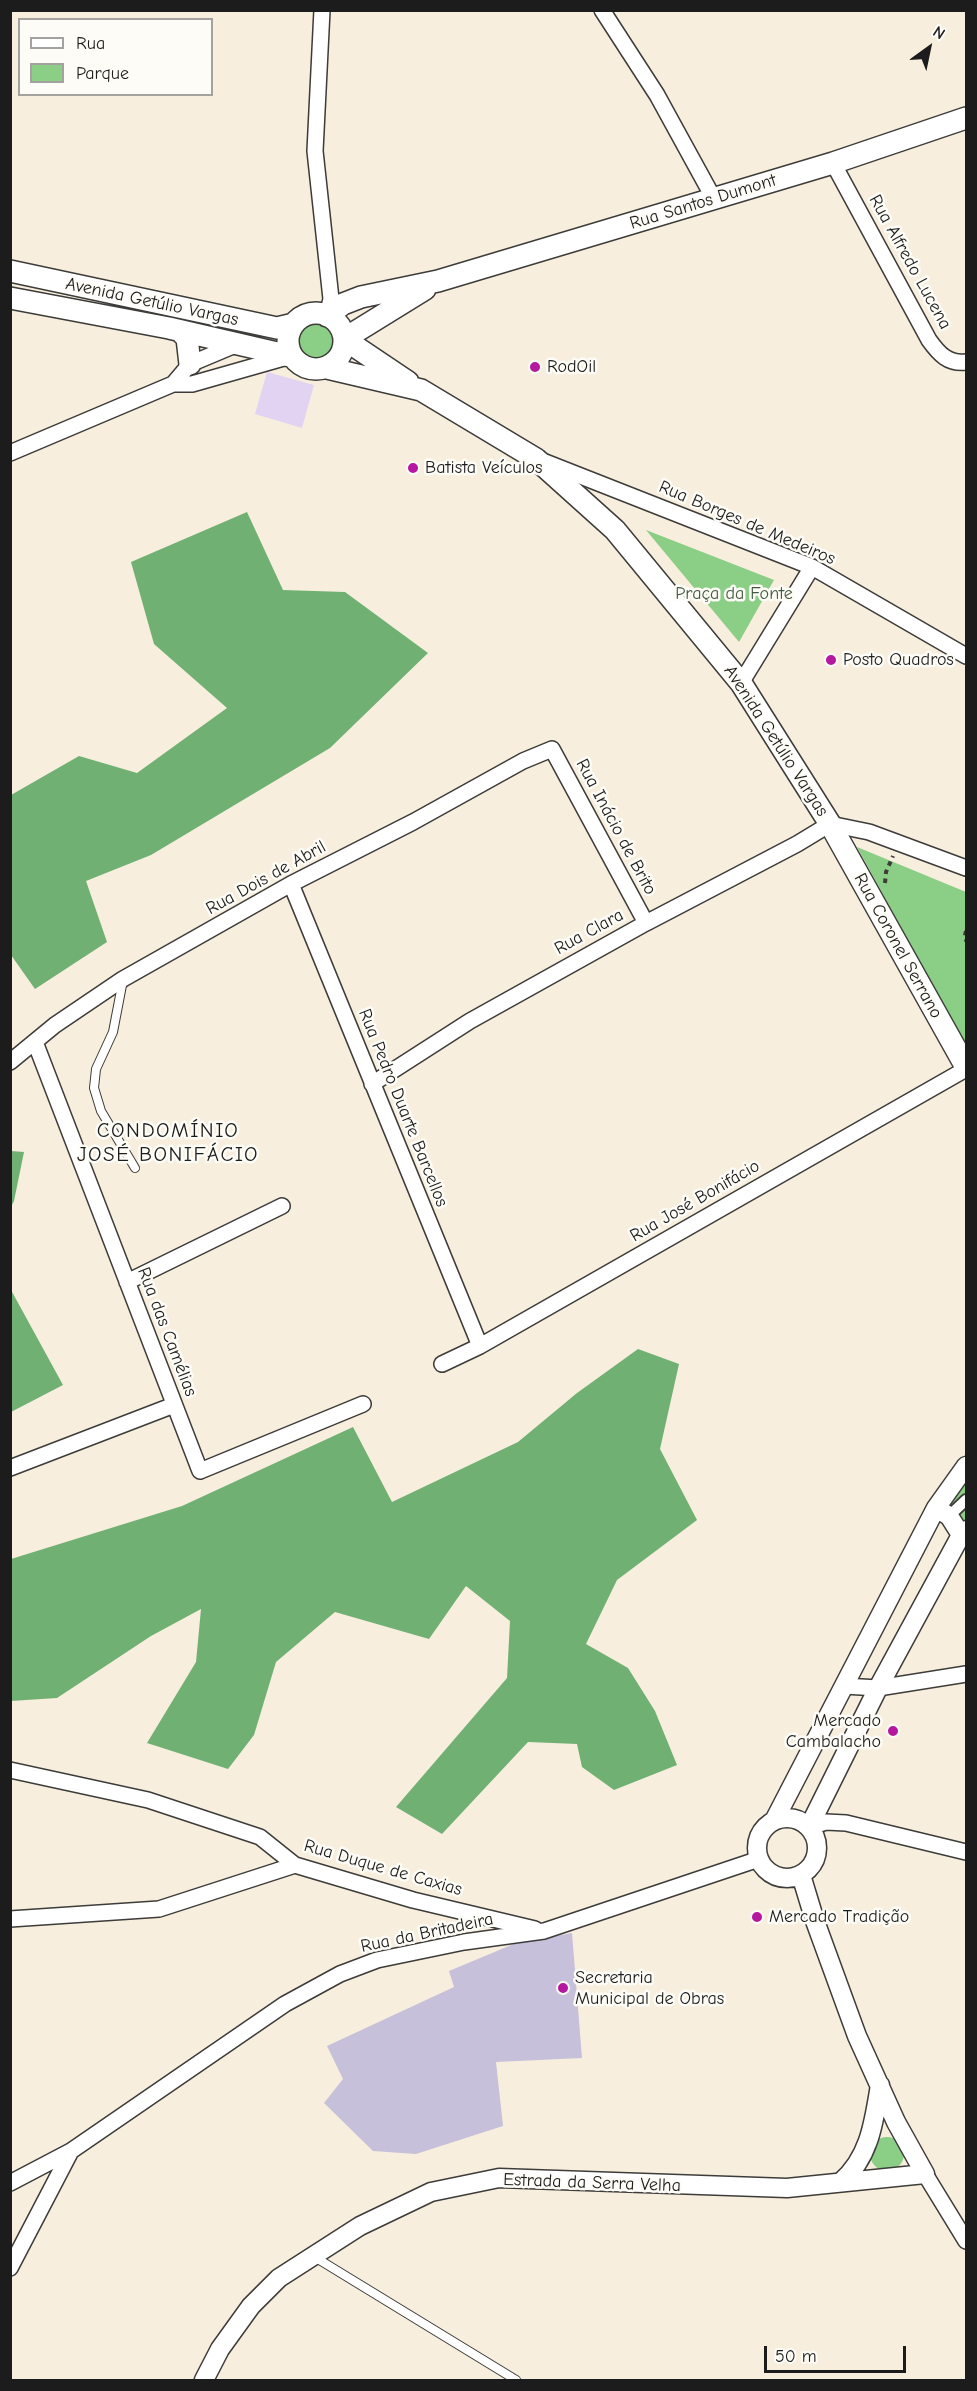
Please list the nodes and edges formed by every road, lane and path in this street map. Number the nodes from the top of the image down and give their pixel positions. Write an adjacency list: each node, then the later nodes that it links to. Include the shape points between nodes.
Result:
1 (322, 10): 9 (street, via 315,151 331,299)
2 (602, 10): 5 (street, via 657,95)
3 (966, 118): 4 (main road, Rua Santos Dumont)
4 (833, 163): 5 (main road, Rua Santos Dumont); 15 (street, Rua Alfredo Lucena, via 929,340 941,355 956,363)
5 (714, 199): 7 (main road, Rua Santos Dumont)
6 (10, 272): 10 (main road, Avenida Getúlio Vargas)
7 (438, 281): 9 (main road, Rua Santos Dumont, via 361,297); 12 (main road, Rua Santos Dumont)
8 (10, 298): 11 (main road, Avenida Getúlio Vargas)
9 (327, 316): 10 (main road, via 309,313); 12 (main road, via 341,329)
10 (286, 326): 13 (main road); 14 (main road)
11 (182, 333): 13 (main road, Avenida Getúlio Vargas); 16 (main road, via 187,338)
12 (344, 339): 17 (main road, via 342,353); 19 (main road)
13 (240, 343): 14 (main road, Avenida Getúlio Vargas); 16 (street)
14 (291, 356): 17 (main road, via 311,369); 18 (street, via 192,384)
15 (966, 362)
16 (190, 364): 18 (street)
17 (327, 368): 19 (main road, Avenida Getúlio Vargas)
18 (173, 384): 20 (street)
19 (421, 390): 21 (main road, Avenida Getúlio Vargas)
20 (10, 453)
21 (537, 459): 22 (street, Rua Borges de Medeiros); 24 (main road, Avenida Getúlio Vargas, via 615,530)
22 (812, 567): 23 (street, Rua Borges de Medeiros); 24 (street)
23 (966, 656)
24 (741, 683): 26 (main road, Avenida Getúlio Vargas)
25 (552, 749): 29 (street, Rua Dois de Abril); 31 (street, Rua Inácio de Brito)
26 (831, 824): 27 (street, Avenida Getúlio Vargas); 31 (street, Rua Clara); 37 (main road, Rua Coronel Serrano)
27 (901, 843): 28 (street, Avenida Getúlio Vargas); 30 (path, via 886,872)
28 (966, 868)
29 (291, 884): 34 (street, Rua Dois de Abril); 38 (street, Rua Pedro Duarte Barcellos)
30 (885, 893)
31 (645, 923): 38 (street, Rua Clara, via 470,1021)
32 (966, 932): 33 (path)
33 (966, 940)
34 (123, 979): 35 (street, Rua Dois de Abril); 39 (lane, via 94,1088 101,1111)
35 (35, 1042): 36 (street, Rua Dois de Abril); 41 (street, Rua das Camélias)
36 (10, 1062)
37 (966, 1068): 42 (street, Rua José Bonifácio)
38 (372, 1084): 42 (street, Rua Pedro Duarte Barcellos)
39 (135, 1168)
40 (282, 1206): 41 (street)
41 (127, 1282): 45 (street, Rua das Camélias)
42 (480, 1346): 43 (street, Rua José Bonifácio)
43 (442, 1364)
44 (363, 1404): 45 (street, Rua das Camélias, via 200,1471)
45 (174, 1405): 47 (street)
46 (966, 1466): 49 (street)
47 (10, 1468)
48 (966, 1500): 49 (street)
49 (943, 1512): 50 (street); 52 (street)
50 (964, 1532): 53 (street)
51 (966, 1674): 53 (street)
52 (844, 1686): 53 (street); 55 (street)
53 (878, 1688): 56 (street)
54 (10, 1770): 59 (street, Rua Duque de Caxias, via 148,1800 260,1837)
55 (775, 1819): 56 (street, via 798,1820); 58 (street, via 762,1832)
56 (809, 1827): 57 (street, via 846,1822); 60 (street, via 817,1852)
57 (966, 1852)
58 (759, 1859): 61 (street, via 766,1869); 64 (street, Rua da Britadeira)
59 (295, 1865): 62 (street, via 159,1909); 64 (street, Rua Duque de Caxias, via 413,1900)
60 (801, 1875): 61 (street); 63 (street)
61 (783, 1878): 63 (street)
62 (10, 1919)
63 (815, 1921): 65 (street, via 857,2036)
64 (544, 1931): 66 (street, Rua da Britadeira, via 377,1960 340,1974 285,2004)
65 (880, 2085): 67 (street); 68 (street, via 866,2149 857,2166)
66 (71, 2151): 69 (street, Rua da Britadeira); 72 (street)
67 (925, 2174): 68 (street, Estrada da Serra Velha); 70 (street)
68 (841, 2182): 71 (street, Estrada da Serra Velha, via 788,2188 499,2178 431,2192 360,2226)
69 (10, 2183)
70 (966, 2241)
71 (312, 2255): 73 (street, Estrada da Serra Velha, via 279,2278 251,2306 220,2349); 74 (lane)
72 (10, 2268)
73 (204, 2380)
74 (516, 2380)

